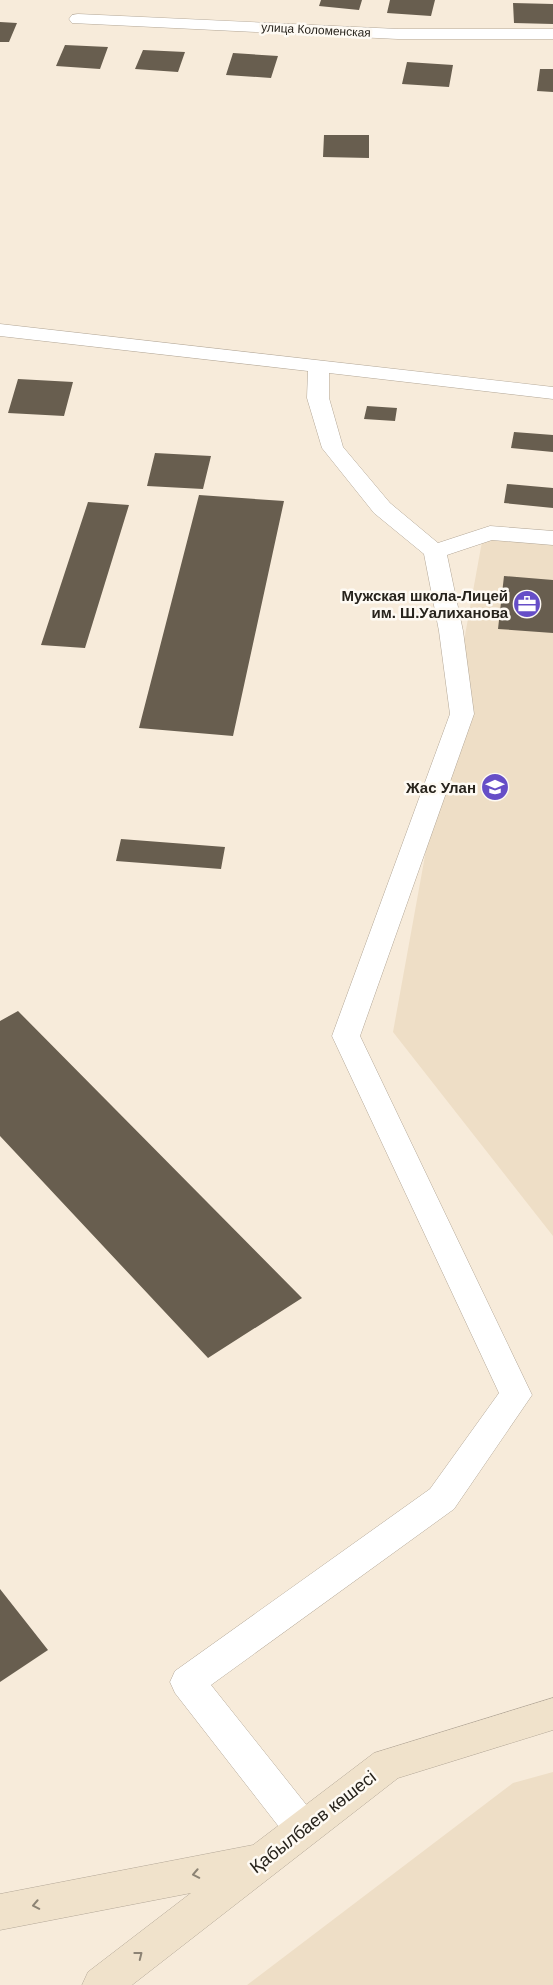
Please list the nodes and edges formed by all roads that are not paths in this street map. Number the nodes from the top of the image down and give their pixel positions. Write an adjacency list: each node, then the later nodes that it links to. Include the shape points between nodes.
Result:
1 (78, 19): 2 (street, улица Коломенская, via 398,34)
2 (553, 34)
3 (0, 330): 4 (street)
4 (319, 366): 5 (street); 7 (street, via 318,398 333,448 382,508)
5 (553, 393)
6 (553, 538): 7 (street, via 490,533)
7 (435, 552): 9 (street, via 451,631 462,714 346,1036 516,1395 442,1499 187,1682)
8 (553, 1714): 9 (main road, Қабылбаев көшесі, via 387,1765)
9 (303, 1829): 10 (main road, Қабылбаев көшесі)
10 (261, 1862): 11 (main road, one-way to 11); 12 (main road, Қабылбаев көшесі, one-way to 10)
11 (0, 1912)
12 (101, 1985)

